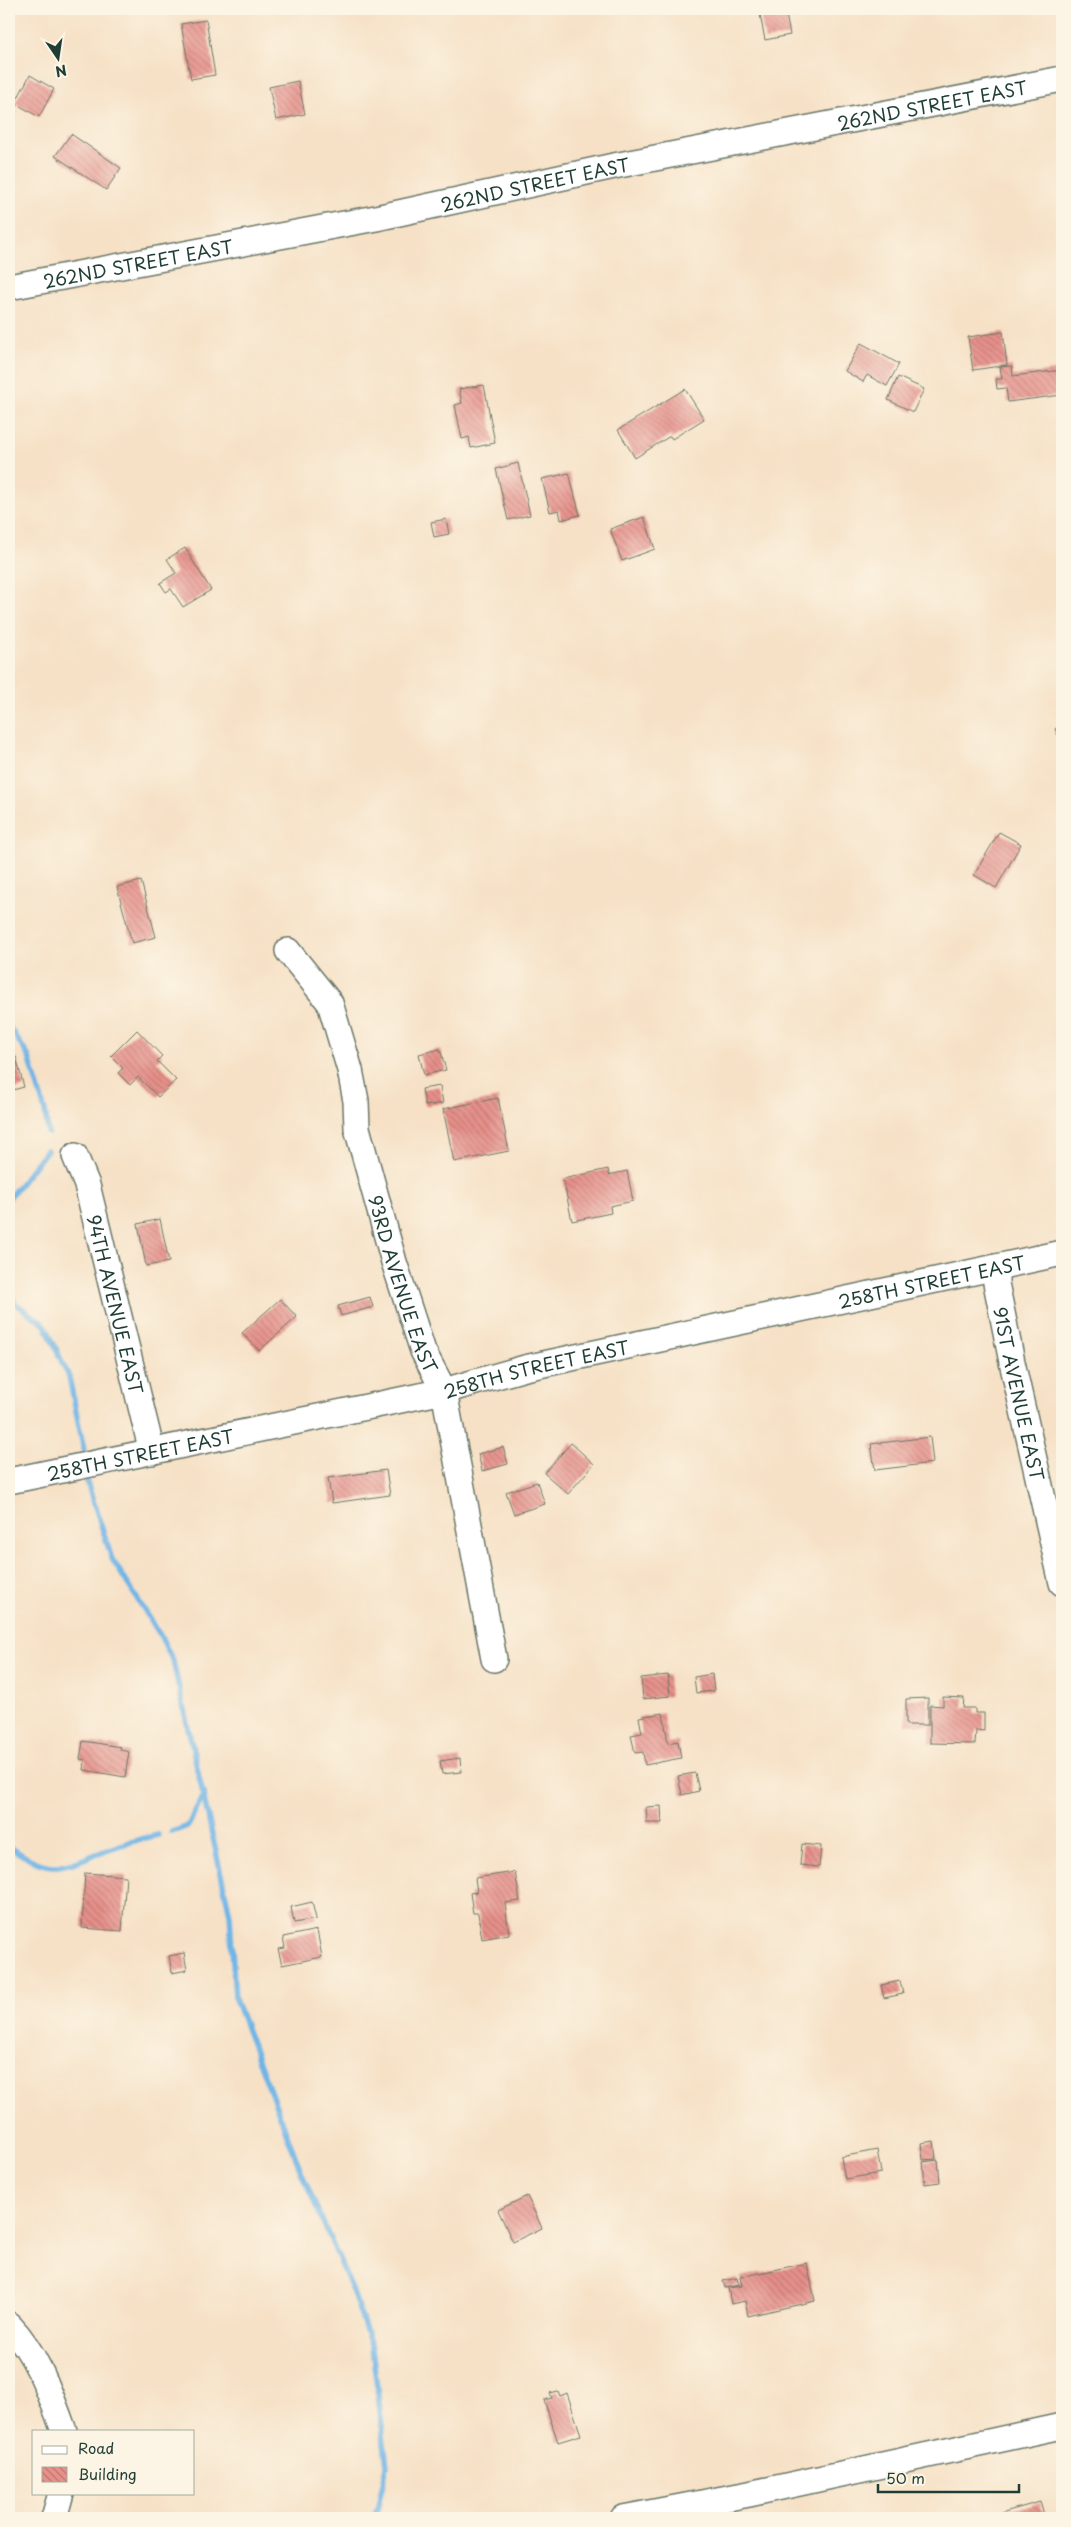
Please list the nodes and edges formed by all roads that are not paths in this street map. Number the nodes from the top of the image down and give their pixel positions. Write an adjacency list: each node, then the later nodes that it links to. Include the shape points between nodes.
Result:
1 (1062, 79): 2 (street, 262ND STREET EAST, via 614,166 376,218)
2 (9, 287)
3 (288, 951): 7 (street, 93RD AVENUE EAST, via 330,1003 350,1070 357,1128 394,1262 423,1351)
4 (74, 1156): 8 (street, 94TH AVENUE EAST, via 87,1185)
5 (1062, 1253): 6 (street, 258TH STREET EAST)
6 (996, 1267): 7 (street, 258TH STREET EAST, via 524,1368); 10 (street, 91ST AVENUE EAST, via 996,1283 1008,1342)
7 (444, 1392): 8 (street, 258TH STREET EAST); 11 (street, 93RD AVENUE EAST)
8 (152, 1452): 9 (street, 258TH STREET EAST)
9 (9, 1481)
10 (1062, 1583)
11 (494, 1659)
12 (9, 2325): 14 (street, via 24,2342 43,2377)
13 (1062, 2426): 17 (street)
14 (64, 2430)
15 (60, 2494): 16 (street)
16 (54, 2518)
17 (623, 2518)

